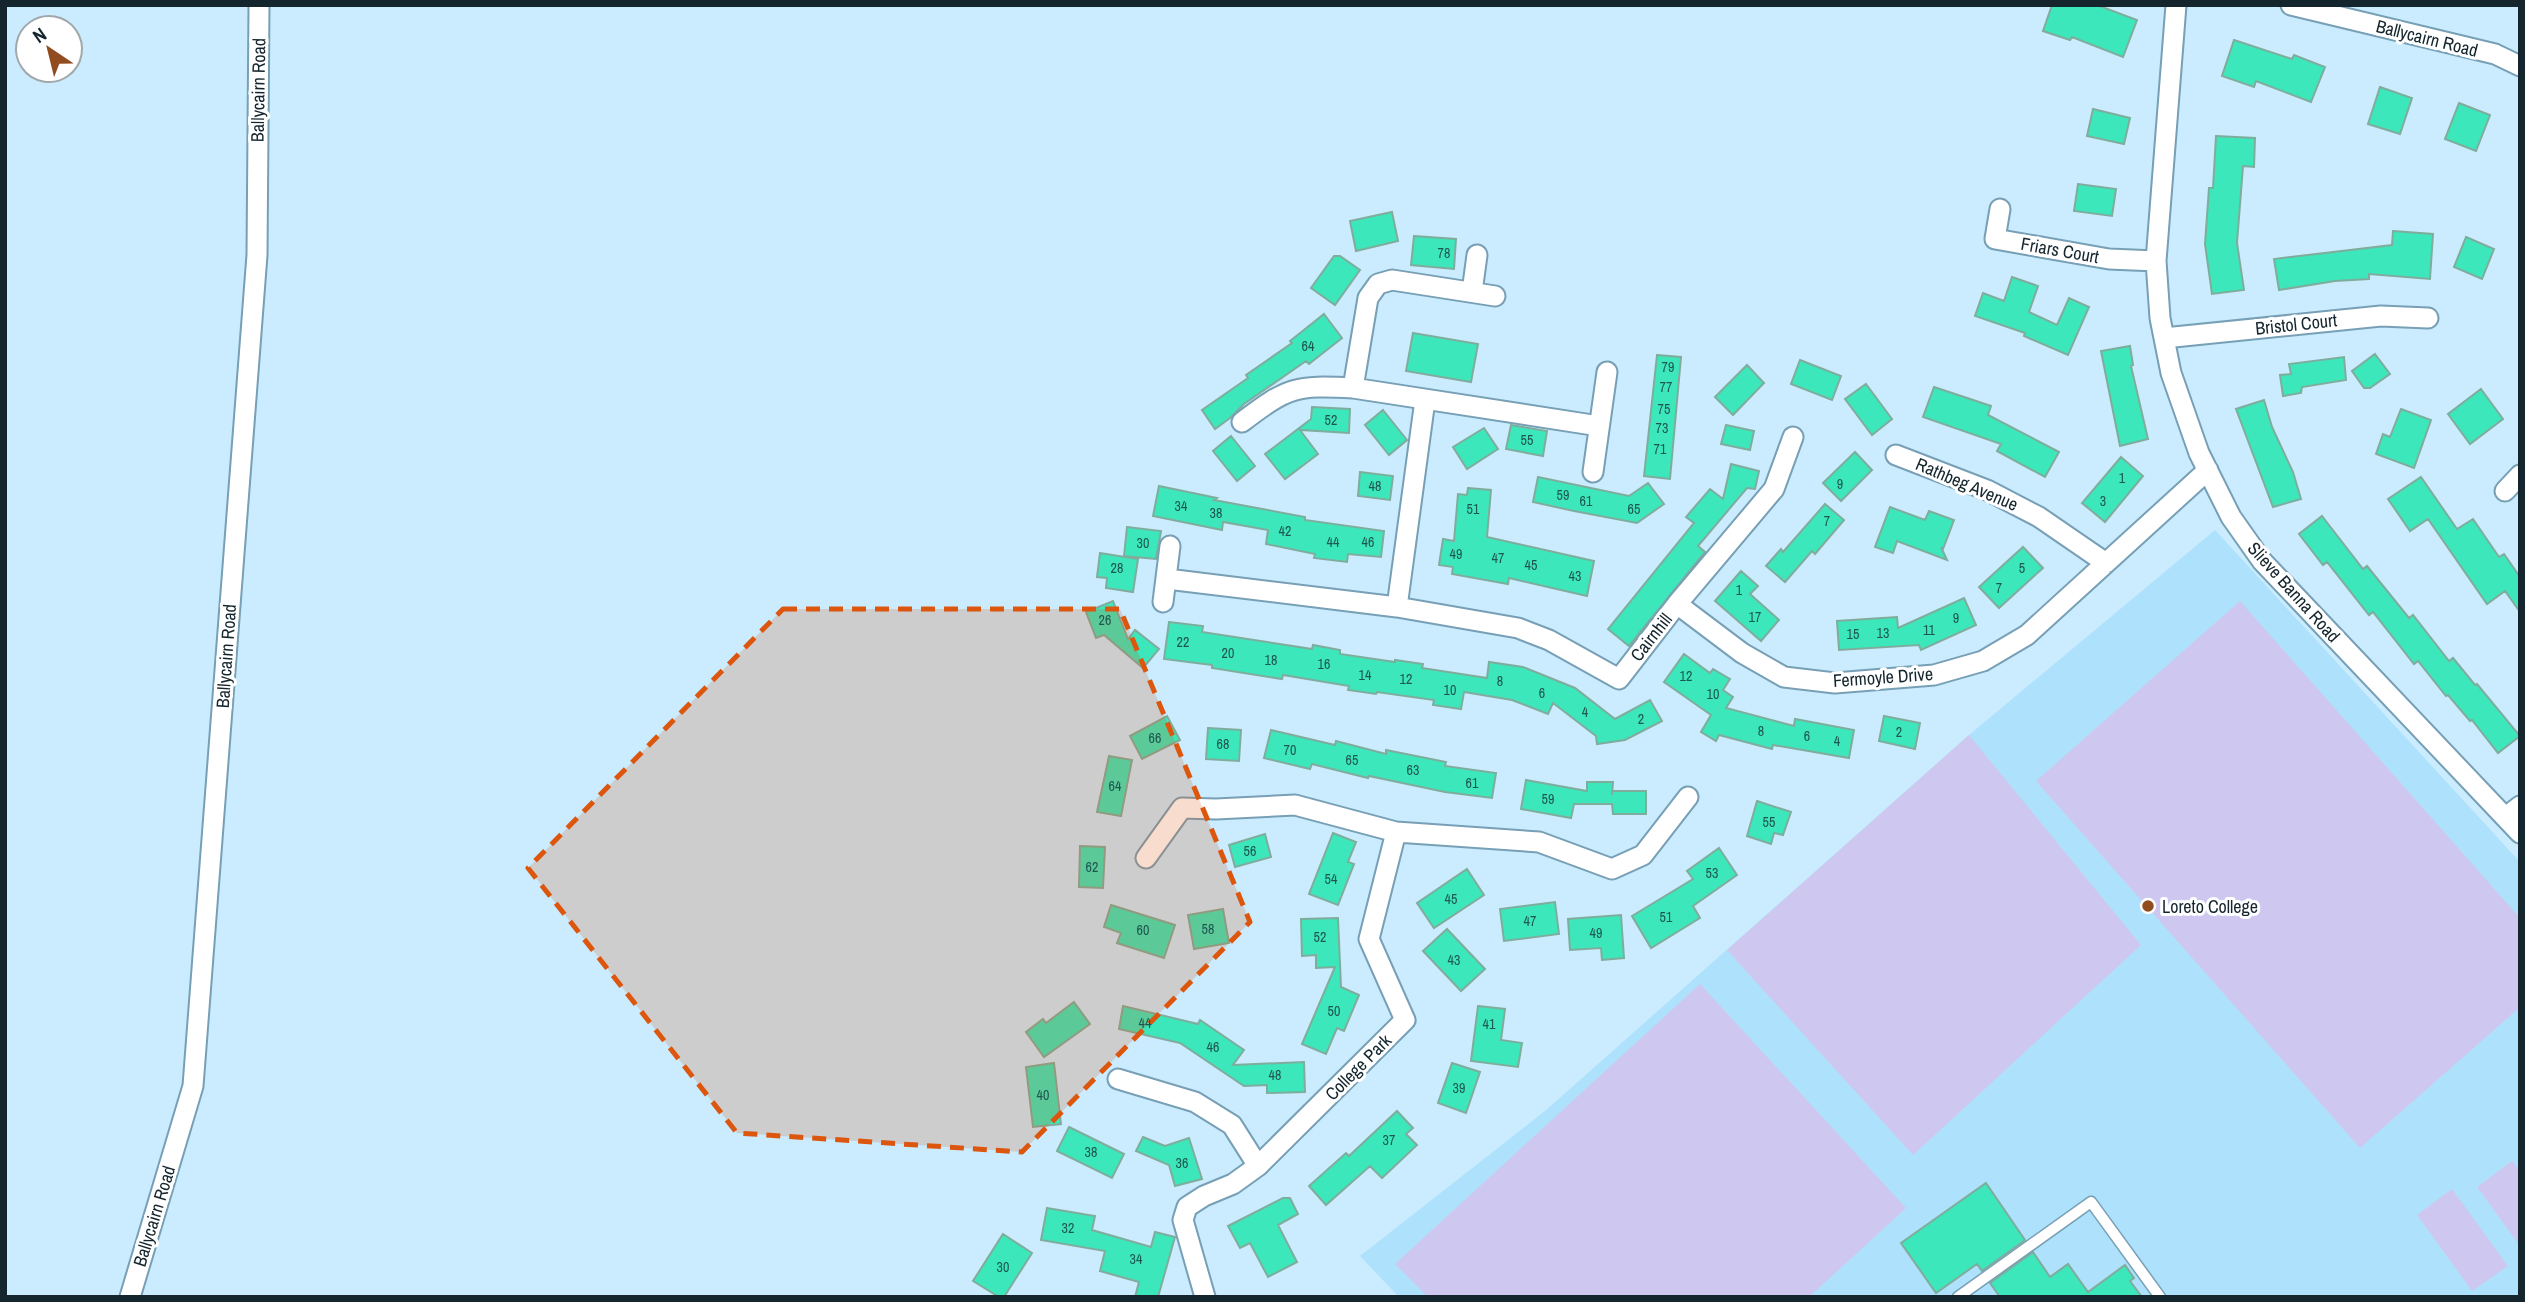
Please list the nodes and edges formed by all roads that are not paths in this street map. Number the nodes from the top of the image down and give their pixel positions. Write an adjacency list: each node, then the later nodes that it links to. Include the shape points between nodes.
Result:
1 (259, 5): 37 (street, Ballycairn Road, via 257,255 193,1086)
2 (2176, 5): 8 (street, Slieve Banna Road)
3 (2291, 5): 4 (street, Ballycairn Road)
4 (2353, 12): 5 (street, Ballycairn Road, via 2495,54)
5 (2520, 66)
6 (2000, 209): 8 (street, Friars Court, via 1995,239 2109,259)
7 (1477, 255): 9 (street)
8 (2156, 261): 12 (street, Slieve Banna Road)
9 (1472, 292): 10 (street); 14 (street, via 1392,280 1378,284 1368,299)
10 (1495, 296)
11 (2428, 318): 12 (street, Bristol Court, via 2381,316)
12 (2164, 338): 20 (street, Slieve Banna Road, via 2171,373)
13 (1607, 372): 17 (street)
14 (1353, 388): 15 (street); 16 (street, via 1295,388)
15 (1425, 400): 17 (street); 29 (street)
16 (1242, 422)
17 (1599, 426): 21 (street)
18 (1793, 437): 28 (street, Cairnhill, via 1774,489)
19 (1896, 455): 25 (street, Rathbeg Avenue, via 1987,490 2039,517)
20 (2208, 470): 25 (street, Fermoyle Drive); 31 (street, Slieve Banna Road, via 2231,517 2262,561)
21 (1593, 472)
22 (2520, 475): 23 (street)
23 (2505, 491)
24 (1170, 546): 26 (street)
25 (2105, 564): 28 (street, Fermoyle Drive, via 2027,635 1983,661 1934,675 1835,682 1784,677 1742,653)
26 (1167, 579): 27 (street); 29 (street, Cairnhill)
27 (1163, 602)
28 (1677, 604): 29 (street, Cairnhill, via 1619,679 1518,628)
29 (1397, 607)
30 (1688, 797): 32 (street, via 1643,855 1612,869 1539,842)
31 (2513, 812): 33 (street, Slieve Banna Road)
32 (1396, 832): 34 (street, via 1296,805 1182,808); 36 (street, College Park, via 1369,939 1405,1020)
33 (2520, 833)
34 (1146, 858)
35 (1118, 1080): 36 (street, via 1205,1108 1232,1125)
36 (1258, 1166): 38 (street, College Park, via 1187,1207 1183,1220)
37 (130, 1297)
38 (1205, 1297)
39 (1958, 1297): 40 (lane, via 2091,1202)
40 (2160, 1297)

